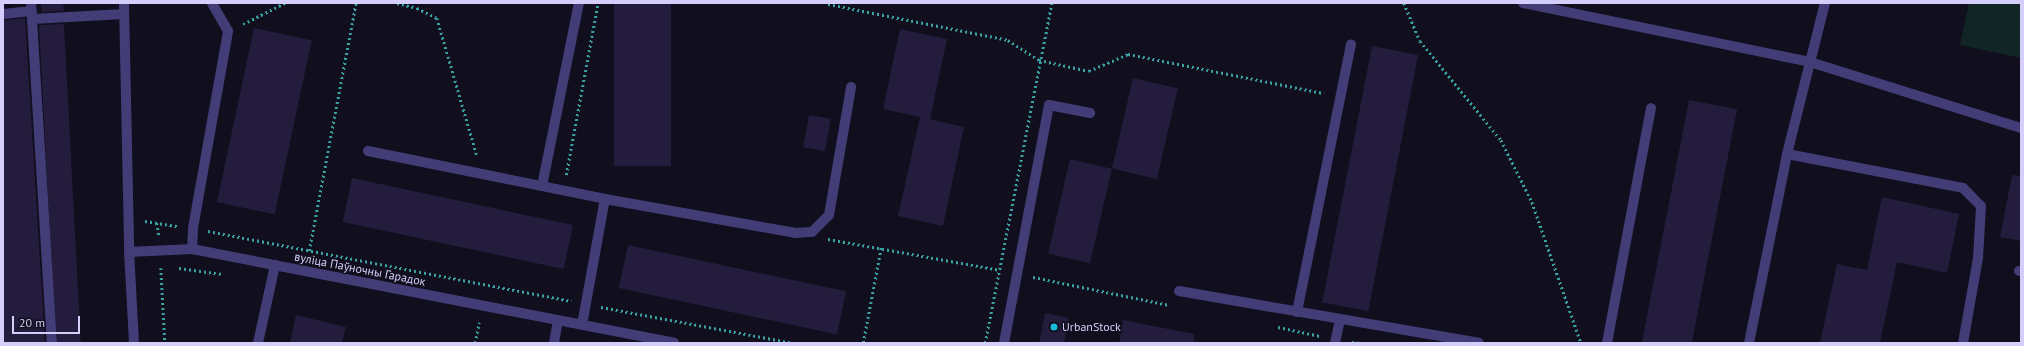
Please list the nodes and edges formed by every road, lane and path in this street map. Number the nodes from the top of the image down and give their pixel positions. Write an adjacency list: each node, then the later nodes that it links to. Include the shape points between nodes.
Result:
1 (124, 3): 15 (street)
2 (212, 3): 16 (street)
3 (285, 3): 16 (path)
4 (356, 3): 36 (path)
5 (397, 3): 27 (path, via 417,8 437,18)
6 (579, 3): 28 (street)
7 (598, 3): 29 (path)
8 (1052, 3): 18 (path)
9 (1404, 3): 65 (path, via 1420,41 1501,140 1532,202)
10 (1523, 3): 19 (street)
11 (1825, 3): 19 (street)
12 (828, 4): 18 (path, via 1008,40)
13 (32, 11): 14 (street); 15 (street); 52 (street)
14 (3, 14)
15 (124, 14): 31 (street)
16 (228, 31): 32 (street)
17 (1351, 44): 21 (street)
18 (1038, 60): 21 (path, via 1089,71 1128,54); 40 (path)
19 (1810, 62): 24 (street); 26 (street)
20 (851, 87): 33 (street, via 829,215 812,232)
21 (1340, 96): 45 (street)
22 (1651, 108): 66 (street)
23 (1090, 113): 41 (street, via 1049,105)
24 (2021, 128)
25 (368, 151): 27 (street)
26 (1787, 154): 67 (street); 68 (street, via 1963,188 1981,206 1978,258)
27 (482, 174): 28 (street)
28 (542, 186): 29 (street)
29 (563, 190): 30 (street)
30 (605, 199): 33 (street); 43 (street)
31 (129, 219): 32 (path); 37 (street)
32 (193, 228): 35 (street); 36 (path)
33 (796, 233): 34 (path)
34 (881, 248): 40 (path); 60 (path)
35 (192, 249): 37 (street, вуліца Паўночны Гарадок); 39 (street, вуліца Паўночны Гарадок)
36 (309, 251): 43 (path)
37 (129, 252): 53 (street)
38 (161, 265): 54 (path)
39 (275, 265): 47 (street, вуліца Паўночны Гарадок); 55 (street)
40 (998, 270): 41 (path); 61 (path)
41 (1017, 274): 44 (path); 62 (street)
42 (1179, 291): 45 (street)
43 (586, 304): 49 (street); 59 (path)
44 (1173, 305)
45 (1298, 312): 46 (street)
46 (1340, 320): 51 (street); 64 (street)
47 (558, 321): 49 (street, вуліца Паўночны Гарадок); 57 (street)
48 (480, 322): 56 (path)
49 (582, 326): 58 (street, вуліца Паўночны Гарадок)
50 (1274, 326): 51 (path)
51 (1336, 341): 63 (path)
52 (52, 343)
53 (134, 343)
54 (165, 343)
55 (258, 343)
56 (475, 343)
57 (554, 343)
58 (674, 343)
59 (793, 343)
60 (863, 343)
61 (985, 343)
62 (1004, 343)
63 (1361, 343)
64 (1480, 343)
65 (1581, 343)
66 (1607, 343)
67 (1749, 343)
68 (1963, 343)

